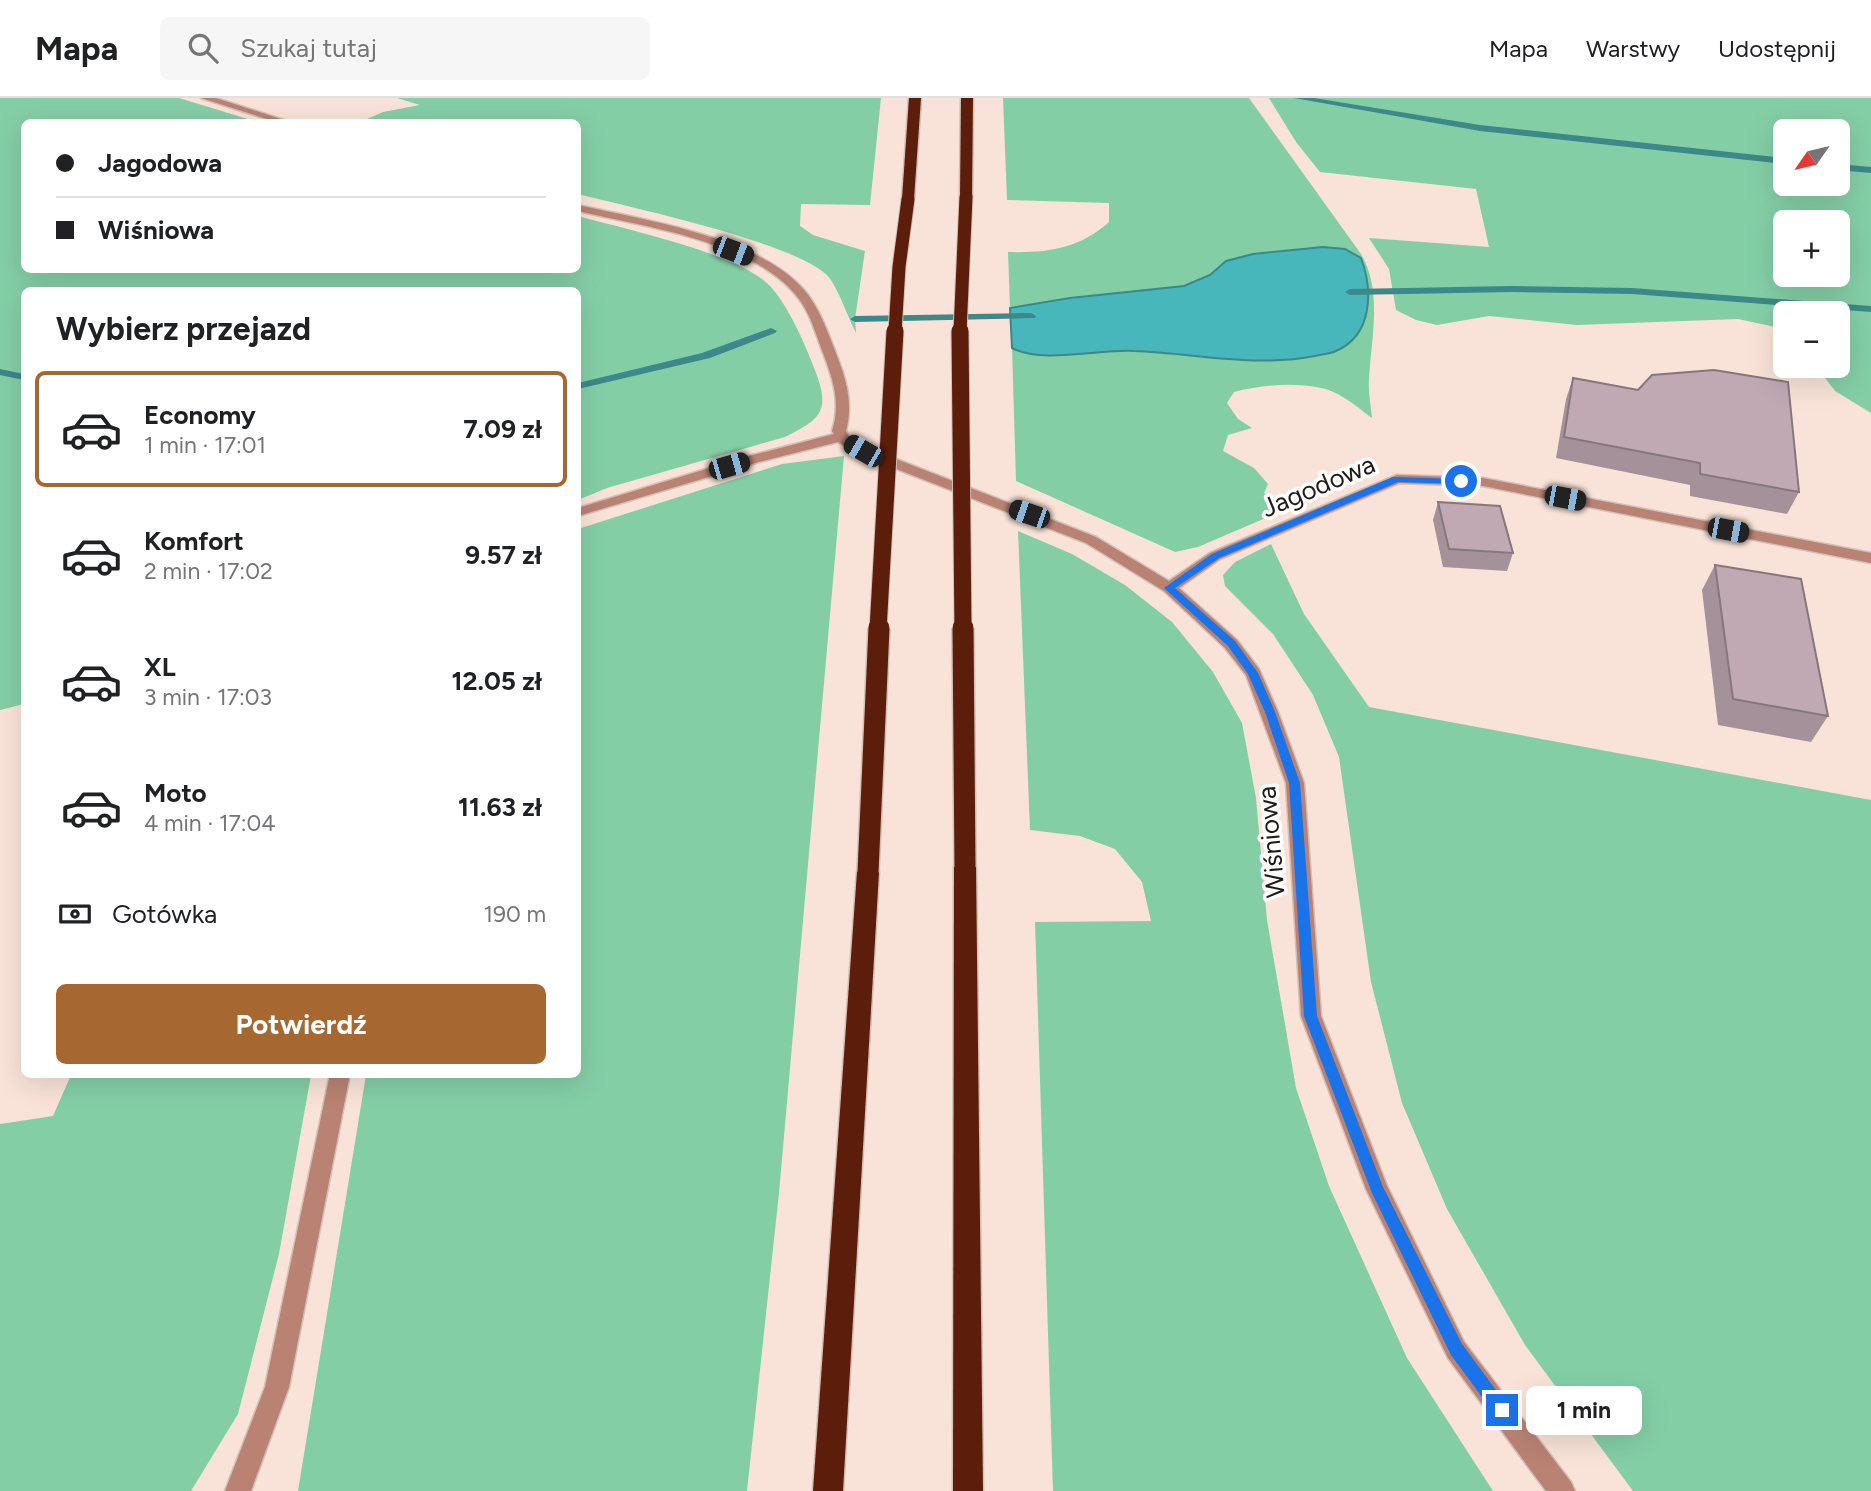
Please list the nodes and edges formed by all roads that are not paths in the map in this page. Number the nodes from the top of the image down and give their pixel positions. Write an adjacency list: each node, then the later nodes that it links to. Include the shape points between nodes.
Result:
1 (206, 98): 4 (street)
2 (915, 98): 12 (highway, bridge, via 885,479 868,872)
3 (967, 98): 13 (highway, bridge, via 960,335)
4 (275, 119)
5 (581, 209): 6 (street, via 754,258 797,289 814,313 837,371 844,402)
6 (840, 437): 7 (street); 9 (street, Wiśniowa, via 863,451 1091,540)
7 (581, 511)
8 (1871, 558): 9 (street, Jagodowa, via 1483,482 1397,479 1215,556)
9 (1169, 588): 14 (street, Wiśniowa, via 1231,643 1253,673 1291,771 1311,1016 1377,1189 1456,1350)
10 (339, 1078): 11 (street, via 277,1387)
11 (238, 1491)
12 (828, 1491)
13 (968, 1491)
14 (1562, 1491)

